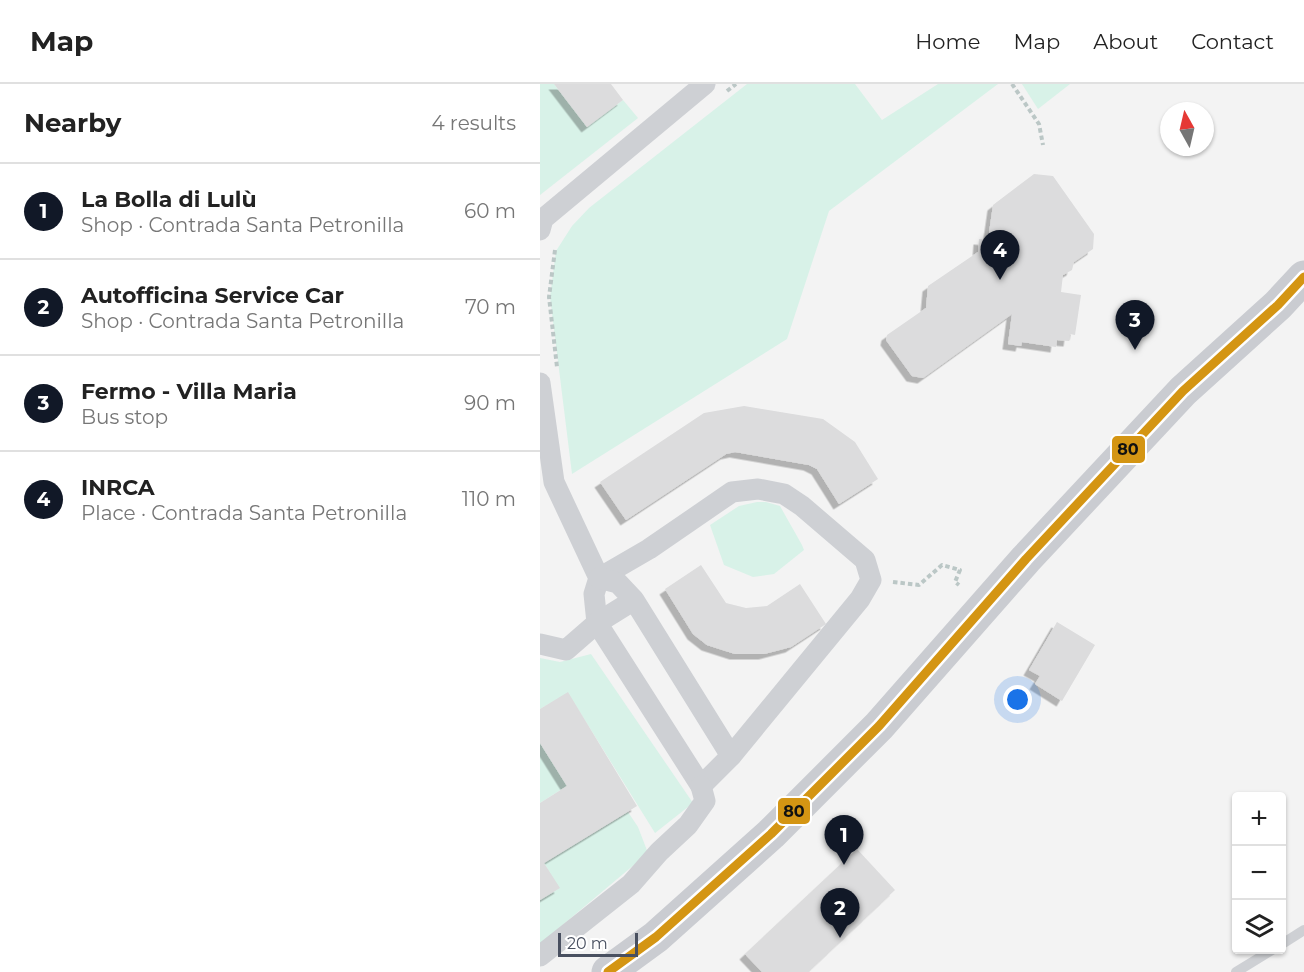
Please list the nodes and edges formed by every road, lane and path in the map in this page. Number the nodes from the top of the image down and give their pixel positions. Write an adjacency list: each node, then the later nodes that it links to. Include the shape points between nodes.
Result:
1 (735, 84): 3 (path)
2 (1012, 84): 4 (path, via 1040,124)
3 (712, 91): 5 (street, via 543,219)
4 (1043, 145)
5 (540, 230)
6 (560, 242): 9 (path, via 554,251 549,297)
7 (1304, 277): 8 (main road)
8 (1291, 298): 22 (main road, via 1183,391 1026,559 863,743 762,842 656,937)
9 (549, 378): 10 (street, via 554,482)
10 (599, 578): 11 (street, via 732,492 758,489 784,494 802,506 865,560); 13 (street, via 618,583); 14 (street, via 594,594)
11 (871, 580): 12 (path, via 919,585 942,565 960,570 955,582); 16 (street, via 840,625)
12 (959, 585)
13 (634, 600): 14 (street); 16 (street)
14 (597, 623): 15 (street, via 566,650); 17 (street)
15 (540, 644)
16 (730, 756): 17 (street)
17 (701, 786): 21 (street, via 705,801 688,825 631,884)
18 (1304, 930): 19 (lane)
19 (1286, 941)
20 (1265, 954): 23 (lane)
21 (540, 956)
22 (608, 972)
23 (1236, 972)

